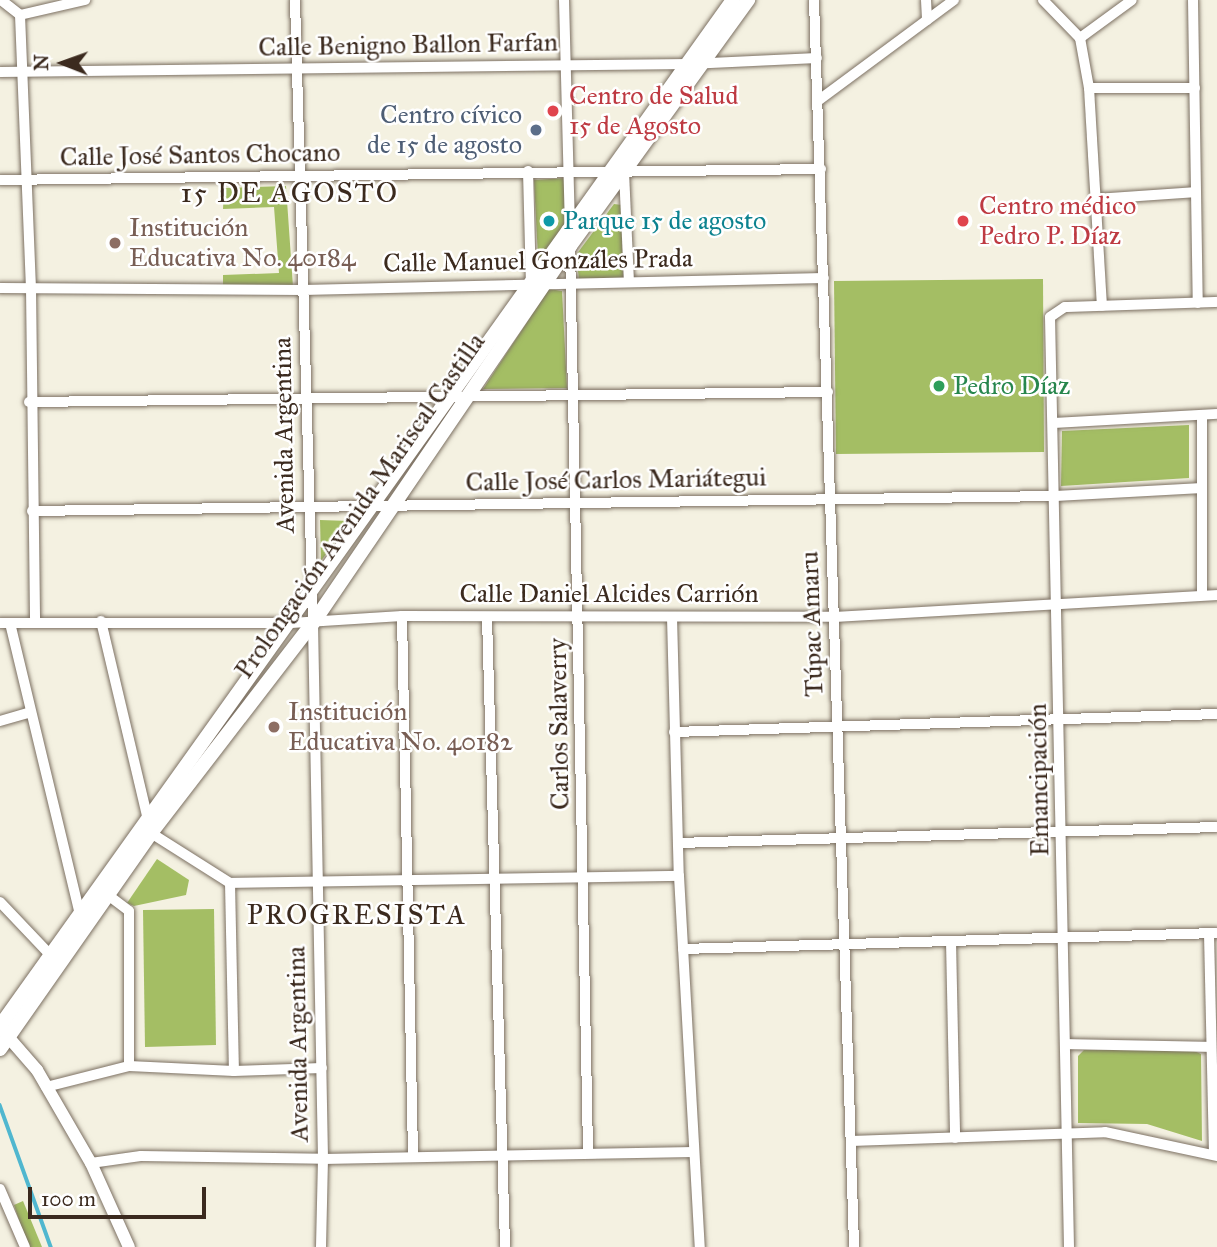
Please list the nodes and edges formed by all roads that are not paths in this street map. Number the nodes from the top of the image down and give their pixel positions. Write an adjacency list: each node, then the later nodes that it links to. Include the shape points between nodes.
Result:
1 (1, 0): 13 (street)
2 (85, 0): 13 (street)
3 (295, 0): 19 (street, Avenida Argentina)
4 (564, 0): 18 (street, Carlos Salaverry)
5 (733, 0): 17 (main road, Prolongación Avenida Mariscal Castilla)
6 (748, 0): 17 (main road, Prolongación Avenida Mariscal Castilla)
7 (814, 0): 16 (street, Túpac Amaru)
8 (926, 0): 14 (street)
9 (954, 0): 14 (street)
10 (1043, 0): 15 (street)
11 (1132, 0): 15 (street)
12 (1194, 0): 23 (street)
13 (20, 15): 20 (street)
14 (927, 20): 24 (street)
15 (1080, 38): 22 (street)
16 (817, 58): 17 (street, Calle Benigno Ballon Farfan); 24 (street, Túpac Amaru)
17 (695, 63): 18 (street, Calle Benigno Ballon Farfan); 27 (main road, Prolongación Avenida Mariscal Castilla)
18 (567, 66): 19 (street, Calle Benigno Ballon Farfan); 28 (street, Carlos Salaverry)
19 (298, 70): 20 (street, Calle Benigno Ballon Farfan); 29 (street, Avenida Argentina)
20 (21, 71): 21 (street, Calle Benigno Ballon Farfan); 31 (street)
21 (0, 72)
22 (1089, 88): 23 (street); 33 (street)
23 (1195, 88): 32 (street)
24 (819, 100): 25 (street, Túpac Amaru)
25 (821, 169): 27 (street, Calle José Santos Chocano); 36 (street, Túpac Amaru)
26 (528, 171): 28 (street, Calle José Santos Chocano); 29 (street, Calle José Santos Chocano); 38 (street)
27 (617, 172): 28 (street, Calle José Santos Chocano); 34 (main road, Prolongación Avenida Mariscal Castilla); 35 (main road, Prolongación Avenida Mariscal Castilla); 37 (street)
28 (568, 173): 34 (street, Carlos Salaverry)
29 (300, 178): 31 (street, Calle José Santos Chocano); 42 (street, Avenida Argentina)
30 (0, 180): 31 (street, Calle José Santos Chocano)
31 (25, 180): 41 (street)
32 (1196, 192): 33 (street); 44 (street)
33 (1097, 199): 45 (street)
34 (570, 228): 35 (street, Carlos Salaverry); 38 (main road, Prolongación Avenida Mariscal Castilla)
35 (570, 246): 38 (main road, Prolongación Avenida Mariscal Castilla); 39 (street, Carlos Salaverry)
36 (824, 278): 37 (street, Calle Manuel Gonzáles Prada); 46 (street, Túpac Amaru)
37 (629, 282): 39 (street, Calle Manuel Gonzáles Prada)
38 (538, 283): 39 (street, Calle Manuel Gonzáles Prada); 42 (street, Calle Manuel Gonzáles Prada); 48 (main road, Prolongación Avenida Mariscal Castilla); 49 (main road, Prolongación Avenida Mariscal Castilla)
39 (570, 283): 47 (street, Carlos Salaverry)
40 (0, 288): 41 (street, Calle Manuel Gonzáles Prada)
41 (31, 288): 42 (street, Calle Manuel Gonzáles Prada); 51 (street)
42 (303, 289): 50 (street, Avenida Argentina)
43 (1217, 302): 44 (street)
44 (1198, 303): 45 (street)
45 (1102, 306): 54 (street, Emancipación, via 1065,307 1052,313)
46 (828, 392): 47 (street); 57 (street, Túpac Amaru)
47 (575, 393): 48 (street); 58 (street, Carlos Salaverry)
48 (471, 396): 49 (street); 60 (main road, Prolongación Avenida Mariscal Castilla)
49 (451, 397): 50 (street); 60 (main road, Prolongación Avenida Mariscal Castilla)
50 (306, 399): 51 (street); 59 (street, Avenida Argentina)
51 (29, 402): 61 (street)
52 (1217, 414): 53 (street)
53 (1202, 415): 54 (street); 55 (street)
54 (1054, 423): 56 (street, Emancipación)
55 (1202, 488): 56 (street, Calle José Carlos Mariátegui); 62 (street)
56 (1056, 495): 57 (street, Calle José Carlos Mariátegui); 65 (street, Emancipación)
57 (831, 497): 58 (street, Calle José Carlos Mariátegui); 70 (street, Túpac Amaru)
58 (577, 504): 60 (street, Calle José Carlos Mariátegui); 68 (street, Carlos Salaverry)
59 (309, 508): 60 (street, Calle José Carlos Mariátegui); 61 (street, Calle José Carlos Mariátegui); 64 (street, Avenida Argentina)
60 (382, 508): 64 (main road, Prolongación Avenida Mariscal Castilla); 75 (main road, Prolongación Avenida Mariscal Castilla)
61 (32, 510): 72 (street)
62 (1202, 595): 63 (street, Calle Daniel Alcides Carrión); 65 (street, Calle Daniel Alcides Carrión)
63 (1217, 595)
64 (311, 596): 74 (main road, Prolongación Avenida Mariscal Castilla); 75 (street, Avenida Argentina)
65 (1058, 601): 70 (street, Calle Daniel Alcides Carrión); 78 (street, Emancipación)
66 (402, 616): 67 (street, Calle Daniel Alcides Carrión); 75 (street, Calle Daniel Alcides Carrión); 91 (street)
67 (487, 617): 68 (street, Calle Daniel Alcides Carrión); 89 (street)
68 (580, 617): 69 (street, Calle Daniel Alcides Carrión); 88 (street, Carlos Salaverry)
69 (672, 617): 70 (street, Calle Daniel Alcides Carrión); 81 (street)
70 (835, 617): 80 (street, Túpac Amaru)
71 (101, 621): 72 (street, Calle Daniel Alcides Carrión); 74 (street, Calle Daniel Alcides Carrión); 82 (street)
72 (35, 622): 73 (street, Calle Daniel Alcides Carrión)
73 (5, 623): 76 (street)
74 (291, 623): 75 (street, Calle Daniel Alcides Carrión); 82 (main road, Prolongación Avenida Mariscal Castilla)
75 (313, 623): 82 (main road, Prolongación Avenida Mariscal Castilla); 92 (street, Avenida Argentina)
76 (31, 712): 79 (street); 95 (street)
77 (1217, 714): 78 (street)
78 (1060, 718): 80 (street); 84 (street, Emancipación)
79 (0, 721)
80 (838, 729): 81 (street); 85 (street, Túpac Amaru)
81 (674, 732): 86 (street)
82 (149, 826): 90 (street); 93 (main road, Prolongación Avenida Mariscal Castilla)
83 (1217, 827): 84 (street)
84 (1063, 830): 85 (street); 97 (street, Emancipación)
85 (841, 836): 86 (street); 99 (street, Túpac Amaru)
86 (678, 843): 87 (street)
87 (679, 876): 88 (street); 100 (street)
88 (585, 879): 89 (street); 113 (street, Carlos Salaverry)
89 (496, 881): 91 (street); 114 (street)
90 (230, 883): 92 (street); 107 (street)
91 (408, 883): 92 (street); 116 (street)
92 (318, 884): 106 (street, Avenida Argentina)
93 (104, 891): 95 (main road, Prolongación Avenida Mariscal Castilla); 101 (main road, Prolongación Avenida Mariscal Castilla); 105 (street, via 129,911)
94 (0, 902): 101 (street)
95 (80, 914): 101 (main road, Prolongación Avenida Mariscal Castilla)
96 (1213, 934): 97 (street); 104 (street)
97 (1064, 938): 98 (street); 103 (street, Emancipación)
98 (951, 941): 99 (street); 110 (street)
99 (844, 944): 100 (street); 111 (street, Túpac Amaru)
100 (683, 949): 112 (street)
101 (56, 961): 102 (main road, Prolongación Avenida Mariscal Castilla)
102 (2, 1035): 108 (street)
103 (1067, 1044): 104 (street); 109 (street, Emancipación)
104 (1211, 1047): 115 (street)
105 (129, 1066): 107 (street); 108 (street)
106 (322, 1068): 107 (street); 117 (street, Avenida Argentina)
107 (234, 1071)
108 (46, 1087): 118 (street)
109 (1069, 1134): 110 (street); 115 (street, via 1145,1138); 126 (street, Emancipación)
110 (955, 1138): 111 (street)
111 (851, 1141): 125 (street, Túpac Amaru)
112 (694, 1152): 113 (street); 124 (street)
113 (588, 1153): 114 (street)
114 (503, 1154): 116 (street); 123 (street)
115 (1215, 1155)
116 (413, 1156): 117 (street)
117 (323, 1159): 118 (street, via 141,1156); 122 (street, Avenida Argentina)
118 (91, 1163): 121 (street)
119 (0, 1189): 120 (street)
120 (26, 1247)
121 (129, 1247)
122 (321, 1247)
123 (505, 1247)
124 (700, 1247)
125 (854, 1247)
126 (1069, 1247)

